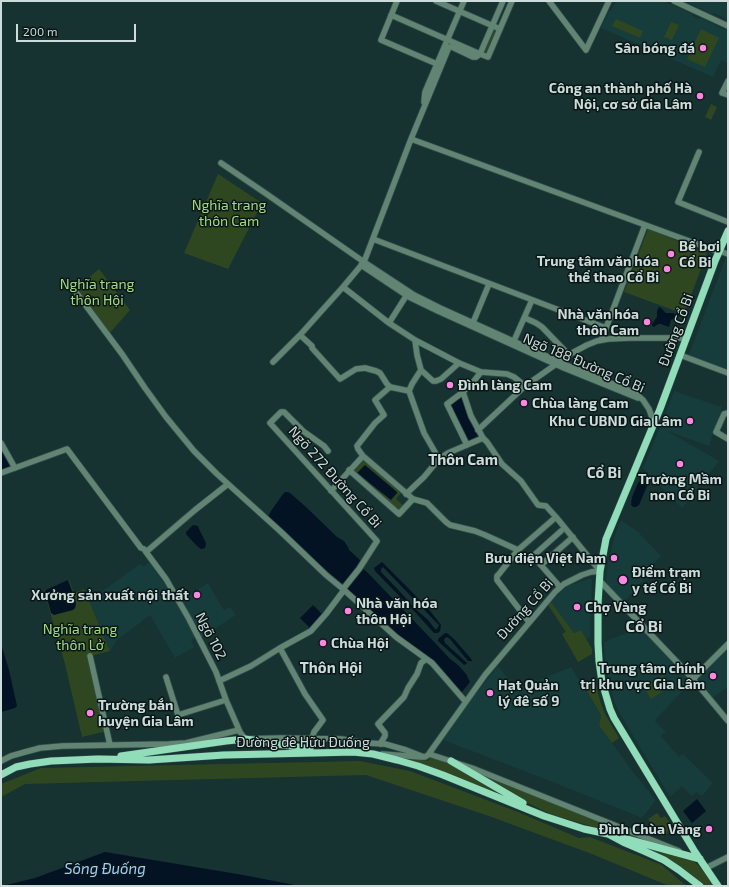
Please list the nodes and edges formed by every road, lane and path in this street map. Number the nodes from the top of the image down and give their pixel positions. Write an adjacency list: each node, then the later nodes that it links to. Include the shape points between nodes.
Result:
1 (397, 1): 10 (street)
2 (436, 1): 9 (street)
3 (464, 1): 9 (street)
4 (503, 1): 11 (street)
5 (512, 1): 13 (street)
6 (549, 1): 7 (street, via 586,50)
7 (609, 1)
8 (674, 1): 12 (street)
9 (459, 11): 11 (street); 14 (street)
10 (391, 15): 14 (street); 16 (street, via 381,40)
11 (493, 25): 13 (street); 15 (street)
12 (728, 26)
13 (500, 28): 15 (street, via 488,57)
14 (447, 39): 15 (street); 16 (street)
15 (480, 54): 19 (street, via 473,57 449,47)
16 (437, 64): 19 (street, via 425,92)
17 (728, 80): 18 (street, via 722,93)
18 (728, 95)
19 (424, 108): 20 (street)
20 (411, 139): 24 (street); 26 (street)
21 (699, 152): 23 (street, via 678,202)
22 (221, 163): 29 (street, Ngõ 188 Đường Cổ Bi)
23 (728, 222)
24 (645, 225): 27 (street); 38 (street)
25 (728, 231): 27 (main road, Đường Cổ Bi)
26 (373, 239): 29 (street); 30 (street)
27 (719, 252): 28 (street); 40 (main road, Đường Cổ Bi)
28 (728, 254)
29 (362, 264): 31 (street); 33 (street, Ngõ 188 Đường Cổ Bi)
30 (489, 284): 34 (street); 37 (street)
31 (343, 287): 36 (street); 39 (street)
32 (75, 291): 69 (street, via 166,417 194,451)
33 (408, 294): 36 (street); 37 (street, Ngõ 188 Đường Cổ Bi, via 438,311)
34 (532, 300): 35 (street); 38 (street)
35 (525, 318): 43 (street); 44 (street, via 542,327)
36 (389, 322): 41 (street)
37 (472, 325): 43 (street, Ngõ 188 Đường Cổ Bi)
38 (606, 328): 42 (street)
39 (300, 335): 46 (street); 53 (street, via 340,379 356,369 365,368 380,373)
40 (686, 338): 42 (street); 45 (main road, Đường Cổ Bi)
41 (415, 340): 47 (street); 49 (street)
42 (601, 340): 44 (street)
43 (513, 343): 48 (street, Ngõ 188 Đường Cổ Bi)
44 (569, 355): 48 (street)
45 (680, 355): 51 (street); 57 (main road, Đường Cổ Bi)
46 (272, 362)
47 (459, 363): 49 (street, via 436,381); 50 (street)
48 (557, 363): 52 (street); 57 (street, Ngõ 188 Đường Cổ Bi, via 640,396 649,409)
49 (422, 370): 54 (street)
50 (481, 372): 52 (street, via 507,374); 55 (street)
51 (728, 372)
52 (525, 386): 58 (street)
53 (390, 387): 54 (street); 64 (street, via 375,400 384,415 357,446)
54 (409, 391): 65 (street, via 424,433)
55 (463, 392): 58 (street); 62 (street, via 448,404)
56 (728, 412): 60 (street, via 724,414 716,432)
57 (654, 423): 79 (main road, Đường Cổ Bi, via 606,540)
58 (478, 430): 59 (street)
59 (483, 438): 62 (street); 73 (street, via 498,460 521,481 538,505 546,506)
60 (728, 439)
61 (1, 443): 66 (street)
62 (467, 445): 65 (street)
63 (328, 451): 70 (street, Ngõ 272 Đường Cổ Bi, via 284,412 270,423)
64 (363, 456): 67 (street); 71 (street)
65 (439, 459): 71 (street)
66 (14, 468): 68 (street); 77 (street, Ngõ 102, via 67,449)
67 (350, 470): 70 (street); 72 (street, via 399,514)
68 (1, 473)
69 (228, 484): 77 (street); 82 (street)
70 (331, 491): 82 (street, Ngõ 272 Đường Cổ Bi, via 377,541)
71 (406, 494): 72 (street)
72 (412, 499): 76 (street, via 427,503 450,525 475,531)
73 (556, 517): 75 (street); 76 (street)
74 (561, 531): 78 (street, via 533,556)
75 (572, 537): 78 (street); 79 (street)
76 (518, 550): 83 (street, via 496,579)
77 (145, 551): 90 (street, Ngõ 102, via 178,599)
78 (541, 565): 81 (street)
79 (600, 571): 80 (main road); 81 (street, Đường Cổ Bi, via 591,572)
80 (599, 580): 89 (street); 109 (main road, via 598,652 602,682 610,709)
81 (560, 587): 83 (street, Đường Cổ Bi)
82 (343, 590): 84 (street, via 311,631); 87 (street, via 396,637)
83 (529, 622): 92 (street, Đường Cổ Bi)
84 (280, 648): 90 (street); 95 (street, via 323,720)
85 (727, 648): 89 (street)
86 (90, 656): 98 (street)
87 (426, 659): 92 (street); 97 (street, via 421,663 404,697 378,724 386,733)
88 (166, 677): 91 (street, via 178,715)
89 (693, 679): 93 (street)
90 (220, 681): 91 (street, Ngõ 102)
91 (226, 700): 94 (street, Ngõ 102)
92 (465, 701): 101 (street, Đường Cổ Bi)
93 (728, 721)
94 (239, 730): 96 (street, Ngõ 102); 98 (street, via 186,743)
95 (312, 738): 96 (street); 97 (street)
96 (245, 739): 99 (main road); 102 (main road)
97 (380, 744): 101 (street)
98 (110, 745): 103 (street, via 40,748)
99 (330, 752): 100 (main road, Đường đê Hữu Đuống); 102 (main road, Đường đê Hữu Đuống)
100 (373, 754): 101 (street); 106 (main road, Đường đê Hữu Đuống, via 438,773)
101 (427, 755): 104 (street)
102 (98, 760): 105 (main road, Đường đê Hữu Đuống, via 30,764 16,767)
103 (1, 761)
104 (451, 761): 106 (main road); 109 (street)
105 (1, 775)
106 (544, 816): 107 (main road, Đường đê Hữu Đuống)
107 (608, 834): 109 (main road); 112 (main road, Đường đê Hữu Đuống, via 664,860)
108 (728, 857): 110 (street)
109 (700, 859): 110 (main road)
110 (706, 868): 111 (main road)
111 (719, 885)
112 (700, 886)

